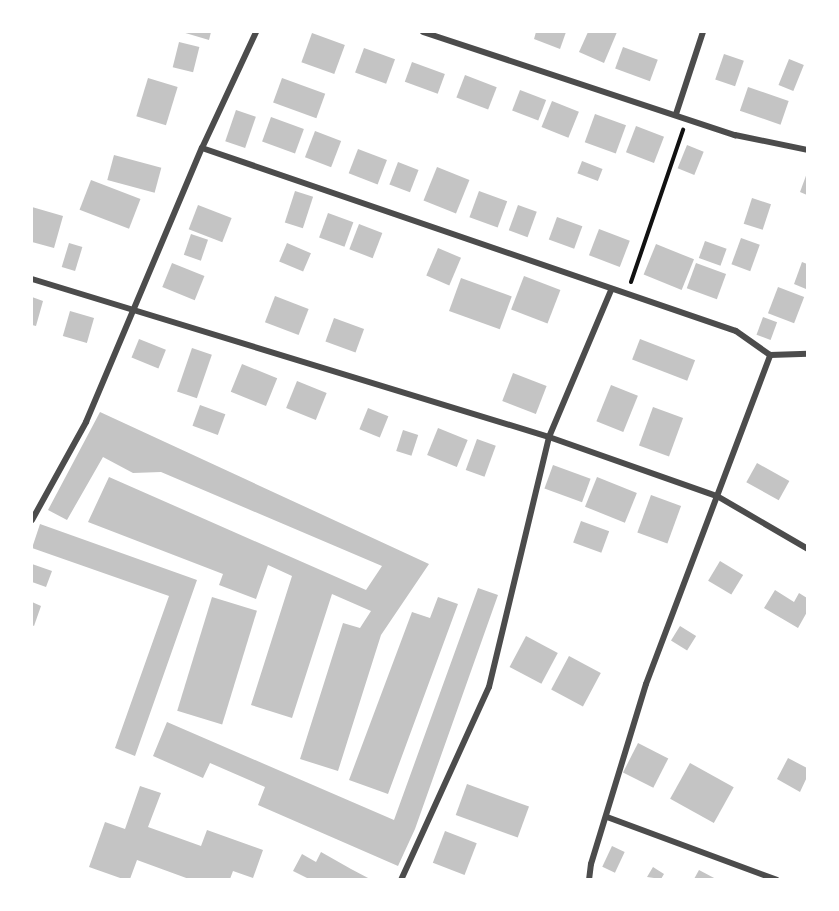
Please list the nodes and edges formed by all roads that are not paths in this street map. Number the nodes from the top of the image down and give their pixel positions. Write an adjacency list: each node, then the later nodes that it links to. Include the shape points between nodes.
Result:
1 (256, 32): 5 (street)
2 (423, 32): 4 (street)
3 (704, 32): 4 (street)
4 (676, 114): 6 (street, via 735,135)
5 (202, 148): 8 (street); 9 (street)
6 (807, 150)
7 (32, 279): 9 (street)
8 (611, 290): 11 (street, via 736,332); 12 (street)
9 (132, 310): 12 (street); 14 (street, via 86,422)
10 (807, 354): 11 (street)
11 (770, 355): 13 (street)
12 (549, 437): 13 (street); 17 (street, via 489,687)
13 (717, 496): 15 (street); 16 (street, via 646,684)
14 (32, 520)
15 (807, 549)
16 (607, 817): 18 (street, via 591,864); 19 (street)
17 (401, 879)
18 (590, 879)
19 (777, 879)

